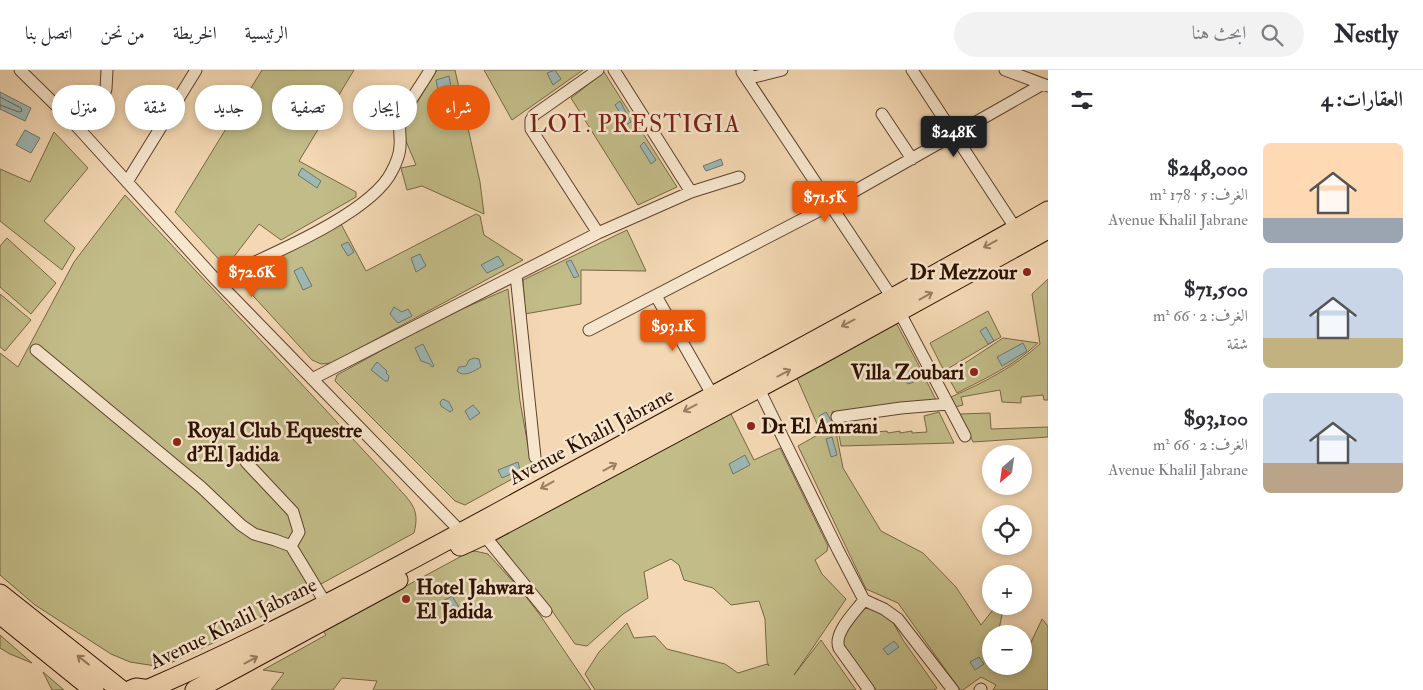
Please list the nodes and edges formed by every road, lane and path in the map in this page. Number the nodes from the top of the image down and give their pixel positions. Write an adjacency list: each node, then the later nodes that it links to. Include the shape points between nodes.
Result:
1 (20, 70): 13 (street)
2 (107, 70): 11 (street)
3 (196, 70): 19 (street)
4 (430, 70): 27 (street, via 401,119 397,159 376,193 336,220)
5 (598, 70): 25 (street, via 534,115 531,124 531,129)
6 (614, 70): 20 (street)
7 (782, 70): 10 (street, via 754,78)
8 (912, 70): 16 (street)
9 (1005, 70): 12 (street)
10 (742, 71): 21 (street)
11 (106, 85)
12 (1045, 85): 16 (street)
13 (52, 102)
14 (882, 114): 17 (street)
15 (79, 130): 19 (street)
16 (954, 135): 17 (street); 23 (street)
17 (912, 159): 21 (street)
18 (740, 177): 20 (street)
19 (127, 182): 27 (street)
20 (691, 192): 25 (street)
21 (830, 205): 28 (street); 29 (street)
22 (1048, 211): 23 (main road, Avenue Khalil Jabrane)
23 (1016, 229): 29 (main road, Avenue Khalil Jabrane, one-way to 29)
24 (1048, 229): 29 (main road, Avenue Khalil Jabrane, one-way to 24)
25 (598, 233): 26 (street)
26 (516, 275): 32 (street); 38 (street)
27 (216, 280): 32 (street)
28 (656, 296): 30 (street); 34 (street)
29 (896, 305): 33 (main road, Avenue Khalil Jabrane, one-way to 29); 34 (main road, Avenue Khalil Jabrane, one-way to 34); 35 (street)
30 (589, 330)
31 (36, 350): 41 (street, via 201,486 241,525 254,534)
32 (312, 379): 40 (street)
33 (758, 387): 40 (main road, Avenue Khalil Jabrane, one-way to 33); 43 (street)
34 (713, 396): 40 (main road, Avenue Khalil Jabrane, one-way to 40)
35 (948, 404): 36 (street); 37 (street)
36 (837, 417)
37 (965, 436)
38 (536, 457)
39 (246, 462): 41 (street, via 293,512 299,532)
40 (472, 536): 44 (main road, Avenue Khalil Jabrane); 45 (street); 50 (main road, Avenue Khalil Jabrane, one-way to 40)
41 (291, 546): 44 (street)
42 (0, 594): 48 (main road, one-way to 42)
43 (864, 600): 51 (street, via 840,633 837,643); 52 (street, via 898,619)
44 (326, 604): 49 (main road, Avenue Khalil Jabrane, via 200,667)
45 (546, 611)
46 (0, 614): 47 (main road)
47 (94, 690)
48 (121, 690)
49 (143, 690)
50 (195, 690)
51 (869, 690)
52 (953, 690)

